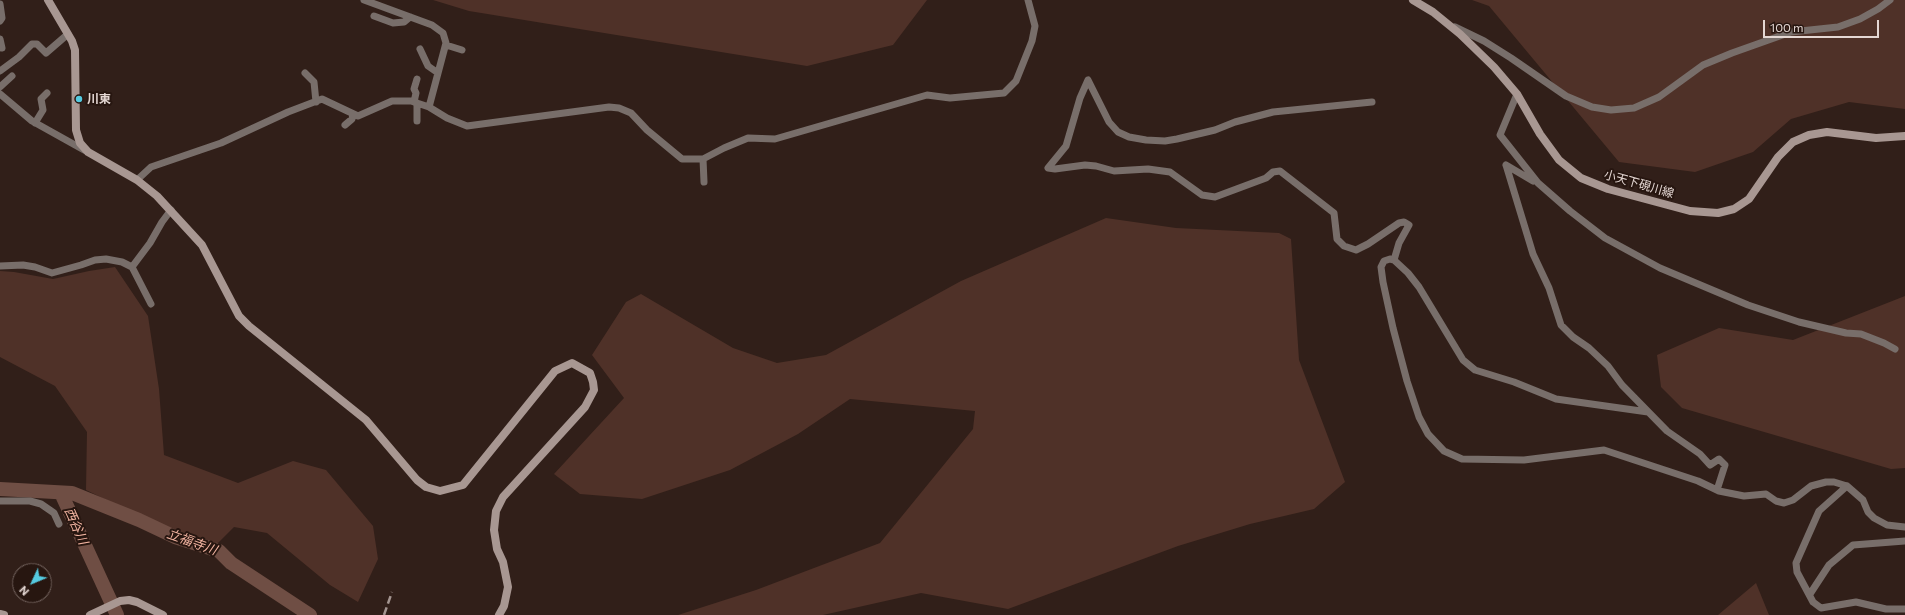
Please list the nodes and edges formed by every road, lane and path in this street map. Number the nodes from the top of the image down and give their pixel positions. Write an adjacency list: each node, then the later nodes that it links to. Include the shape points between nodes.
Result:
1 (48, 0): 11 (street)
2 (364, 0): 9 (street)
3 (1028, 0): 36 (street, via 1035,26 1032,41 1016,81 1004,94 950,98 927,95 775,139 748,138)
4 (1413, 0): 7 (street, 小天下硯川線)
5 (1890, 0): 7 (street, via 1860,19 1838,27 1791,32 1732,53 1703,66 1659,97 1634,108 1611,110 1592,107 1566,96 1511,58)
6 (0, 4): 10 (street)
7 (1433, 12): 25 (street, 小天下硯川線, via 1494,67)
8 (374, 16): 9 (street, via 393,22 404,22)
9 (410, 17): 13 (street, via 432,25 443,33)
10 (0, 21)
11 (68, 34): 17 (street, via 46,53 37,44 32,44); 35 (street, via 75,50 76,130 80,143)
12 (0, 39): 14 (street)
13 (446, 45): 16 (street); 19 (street)
14 (2, 48)
15 (420, 49): 19 (street, via 428,66)
16 (462, 50)
17 (0, 71)
18 (305, 73): 26 (street, via 314,82)
19 (438, 73): 29 (street)
20 (12, 76): 22 (street)
21 (417, 79): 27 (street, via 414,89)
22 (0, 87)
23 (47, 93): 32 (street, via 41,99 42,110)
24 (0, 94): 32 (street)
25 (1517, 94): 34 (street, 小天下硯川線, via 1540,134 1559,160 1581,178 1608,189 1690,211 1718,213 1734,209 1749,199 1778,157 1793,142 1809,135 1828,132 1876,138); 39 (street, via 1500,135)
26 (316, 102): 30 (street, via 322,99); 37 (street, via 221,143 151,168)
27 (415, 102): 29 (street); 30 (street, via 392,101 358,116); 31 (street)
28 (1372, 102): 41 (street, via 1273,112 1200,134 1165,141 1152,140 1129,137 1118,132 1088,80 1066,146 1048,168 1085,165 1122,172 1148,169 1170,172 1202,195 1215,197 1280,171 1334,213 1337,239 1344,246 1356,250 1399,224 1404,222 1409,225 1399,243)
29 (429, 106): 36 (street, via 447,118 467,126 608,106 619,108 631,113 682,159)
30 (353, 114): 33 (street, via 352,119)
31 (417, 121)
32 (35, 123): 35 (street)
33 (345, 125)
34 (1905, 136)
35 (88, 152): 37 (street)
36 (703, 159): 38 (street)
37 (137, 180): 40 (street)
38 (704, 182)
39 (1538, 183): 45 (street, via 1605,238 1660,268 1748,305 1799,322 1861,334); 46 (street, via 1506,165 1533,254 1549,288 1560,325 1590,348)
40 (171, 210): 43 (street); 56 (street, via 202,245 239,316 366,420 417,480 426,487 440,491 463,485 555,370 572,363 590,373 594,390 585,408 503,497 496,511 494,530 497,549 504,562 508,587)
41 (1394, 260): 46 (street, via 1419,287 1462,360 1475,370 1556,399); 48 (street, via 1384,261 1382,267 1393,328 1419,417 1428,434 1444,451 1462,459 1524,460 1604,450 1698,481)
42 (0, 266): 43 (street, via 29,266 52,272 106,259)
43 (132, 267): 44 (street)
44 (151, 304)
45 (1895, 349)
46 (1648, 412): 48 (street, via 1667,431 1710,464 1719,459 1725,465)
47 (1847, 486): 48 (street, via 1834,482 1817,484 1784,503 1766,494 1744,496); 51 (street, via 1863,500 1874,518 1887,525); 53 (street, via 1818,511 1796,563 1797,572)
48 (1717, 490)
49 (0, 502): 50 (street, via 30,501 41,504 54,513)
50 (59, 524)
51 (1905, 527)
52 (1905, 541): 53 (street, via 1853,545 1829,565)
53 (1810, 594): 54 (street, via 1813,602 1821,608 1856,602 1881,609)
54 (1904, 609): 60 (street)
55 (0, 614): 57 (street)
56 (501, 614)
57 (4, 615)
58 (90, 615): 59 (street, via 120,601 137,602)
59 (163, 615)
60 (1895, 615)

